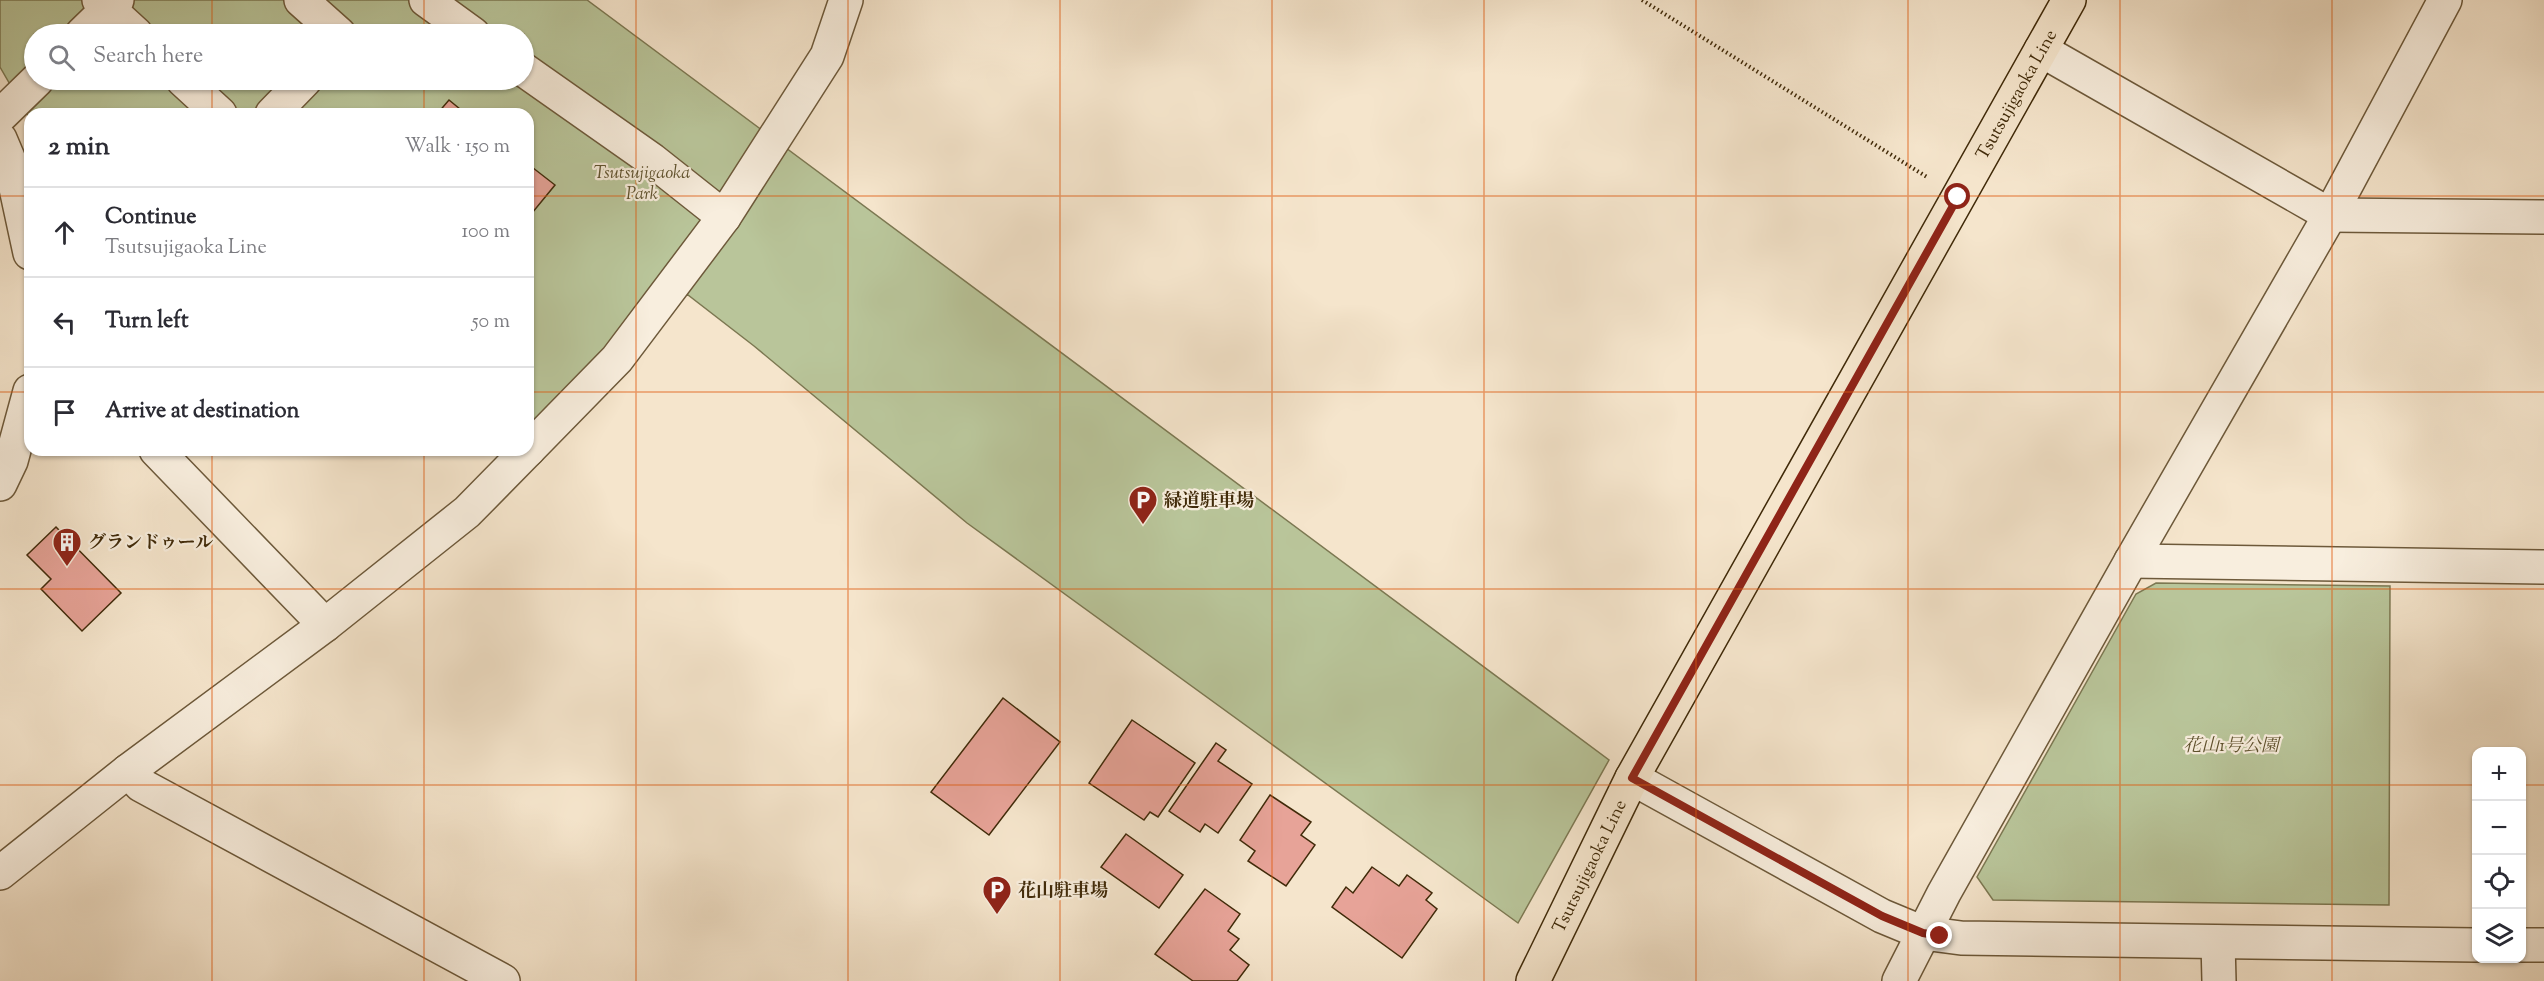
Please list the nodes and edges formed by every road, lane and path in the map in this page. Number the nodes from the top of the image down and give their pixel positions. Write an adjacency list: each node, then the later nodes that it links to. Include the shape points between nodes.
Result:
1 (301, 0): 10 (street)
2 (426, 0): 11 (street)
3 (846, 0): 23 (street, via 827,56)
4 (1641, 0): 21 (path)
5 (2069, 0): 12 (main road, Tsutsujigaoka Line)
6 (2445, 0): 22 (street)
7 (108, 3): 8 (street); 9 (street)
8 (90, 24)
9 (127, 24)
10 (328, 24)
11 (459, 24)
12 (2041, 50): 21 (main road, Tsutsujigaoka Line); 22 (street)
13 (534, 77): 23 (street, via 652,160)
14 (27, 90): 19 (street)
15 (194, 90): 17 (street)
16 (295, 90): 18 (street)
17 (213, 108)
18 (278, 108)
19 (0, 116)
20 (0, 139): 25 (street, via 11,165)
21 (1958, 197): 35 (main road, Tsutsujigaoka Line)
22 (2330, 215): 24 (street); 31 (street)
23 (724, 217): 27 (street, via 616,359)
24 (2544, 217)
25 (24, 225)
26 (24, 413): 30 (street, via 11,461)
27 (534, 444)
28 (162, 456): 33 (street)
29 (522, 456): 33 (street, via 467,512)
30 (0, 484)
31 (2130, 561): 32 (street); 37 (street)
32 (2544, 567)
33 (326, 625): 34 (street)
34 (128, 771): 36 (street); 42 (street, via 141,785)
35 (1632, 778): 37 (street, via 1882,916); 43 (main road, Tsutsujigaoka Line)
36 (0, 873)
37 (1923, 933): 38 (street, via 1961,938); 44 (street)
38 (2218, 942): 39 (street); 45 (street)
39 (2472, 945)
40 (2526, 945): 41 (street)
41 (2544, 945)
42 (503, 981)
43 (1533, 981)
44 (1899, 981)
45 (2219, 981)

